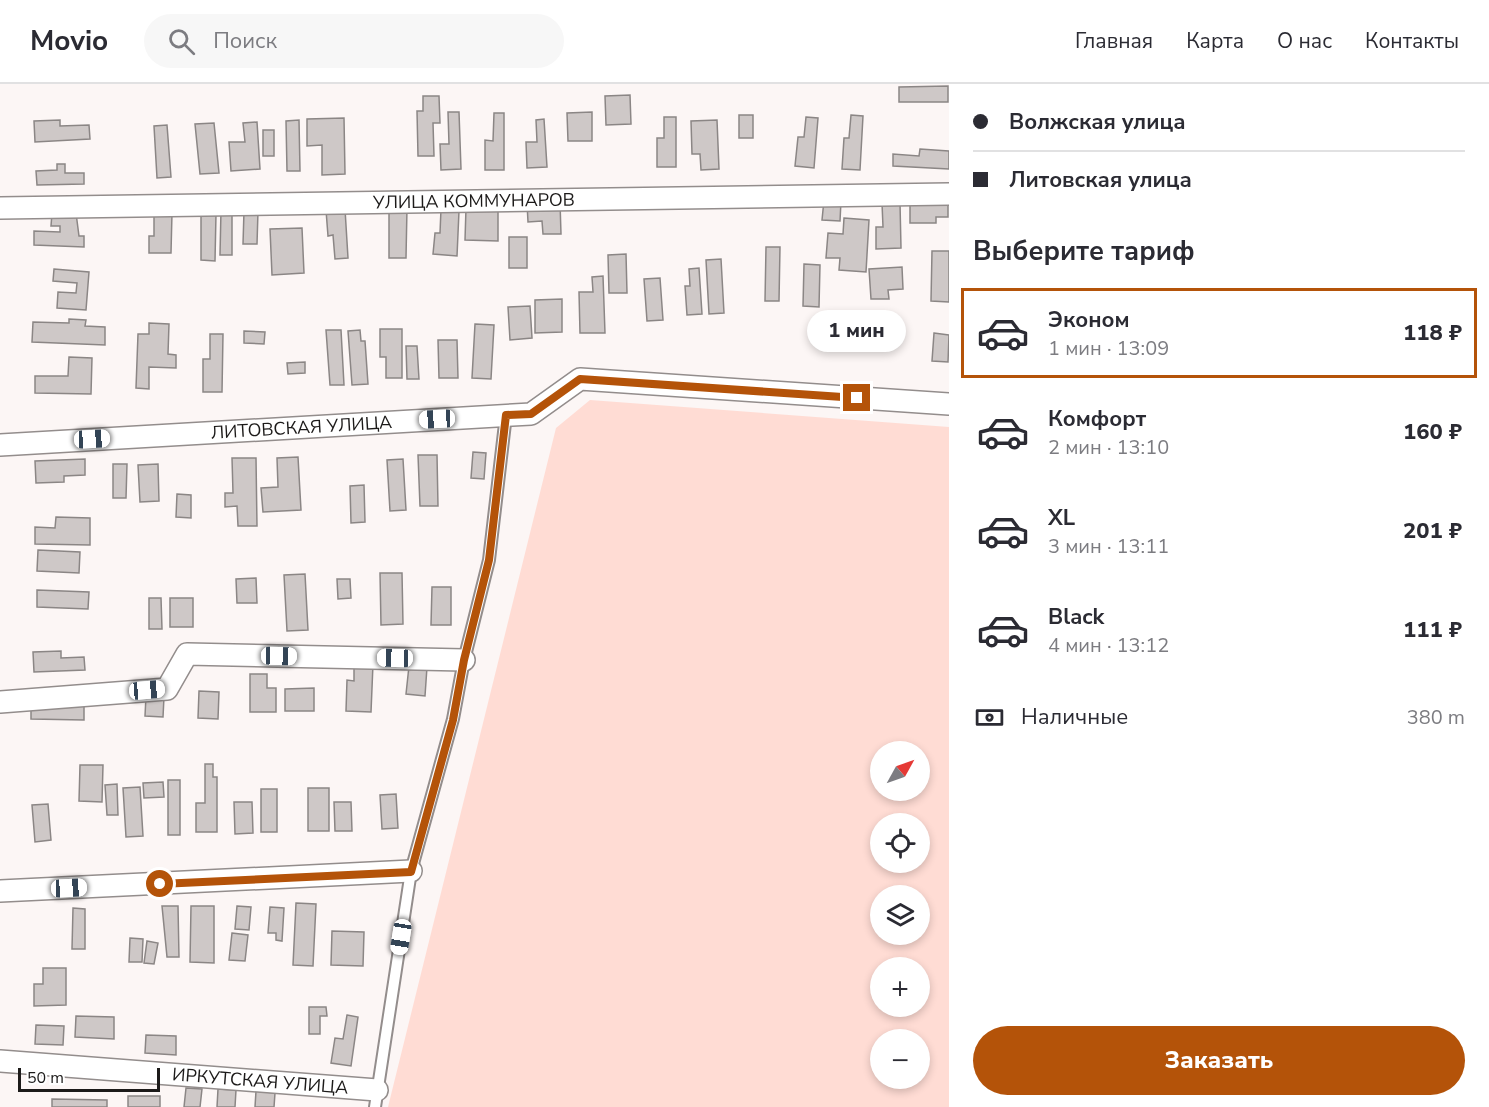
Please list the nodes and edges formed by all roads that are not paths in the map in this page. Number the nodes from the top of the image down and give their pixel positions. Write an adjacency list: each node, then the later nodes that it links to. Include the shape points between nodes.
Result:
1 (949, 194): 2 (street, УЛИЦА КОММУНАРОВ)
2 (0, 208)
3 (949, 404): 4 (street, ЛИТОВСКАЯ УЛИЦА, via 580,379 531,414)
4 (506, 415): 5 (street, ЛИТОВСКАЯ УЛИЦА); 6 (lane, via 489,560)
5 (0, 445)
6 (464, 660): 7 (street, via 187,654 167,689); 8 (lane, via 453,720)
7 (0, 702)
8 (411, 872): 9 (street); 11 (lane)
9 (0, 891)
10 (0, 1061): 11 (street, ИРКУТСКАЯ УЛИЦА)
11 (376, 1098)

